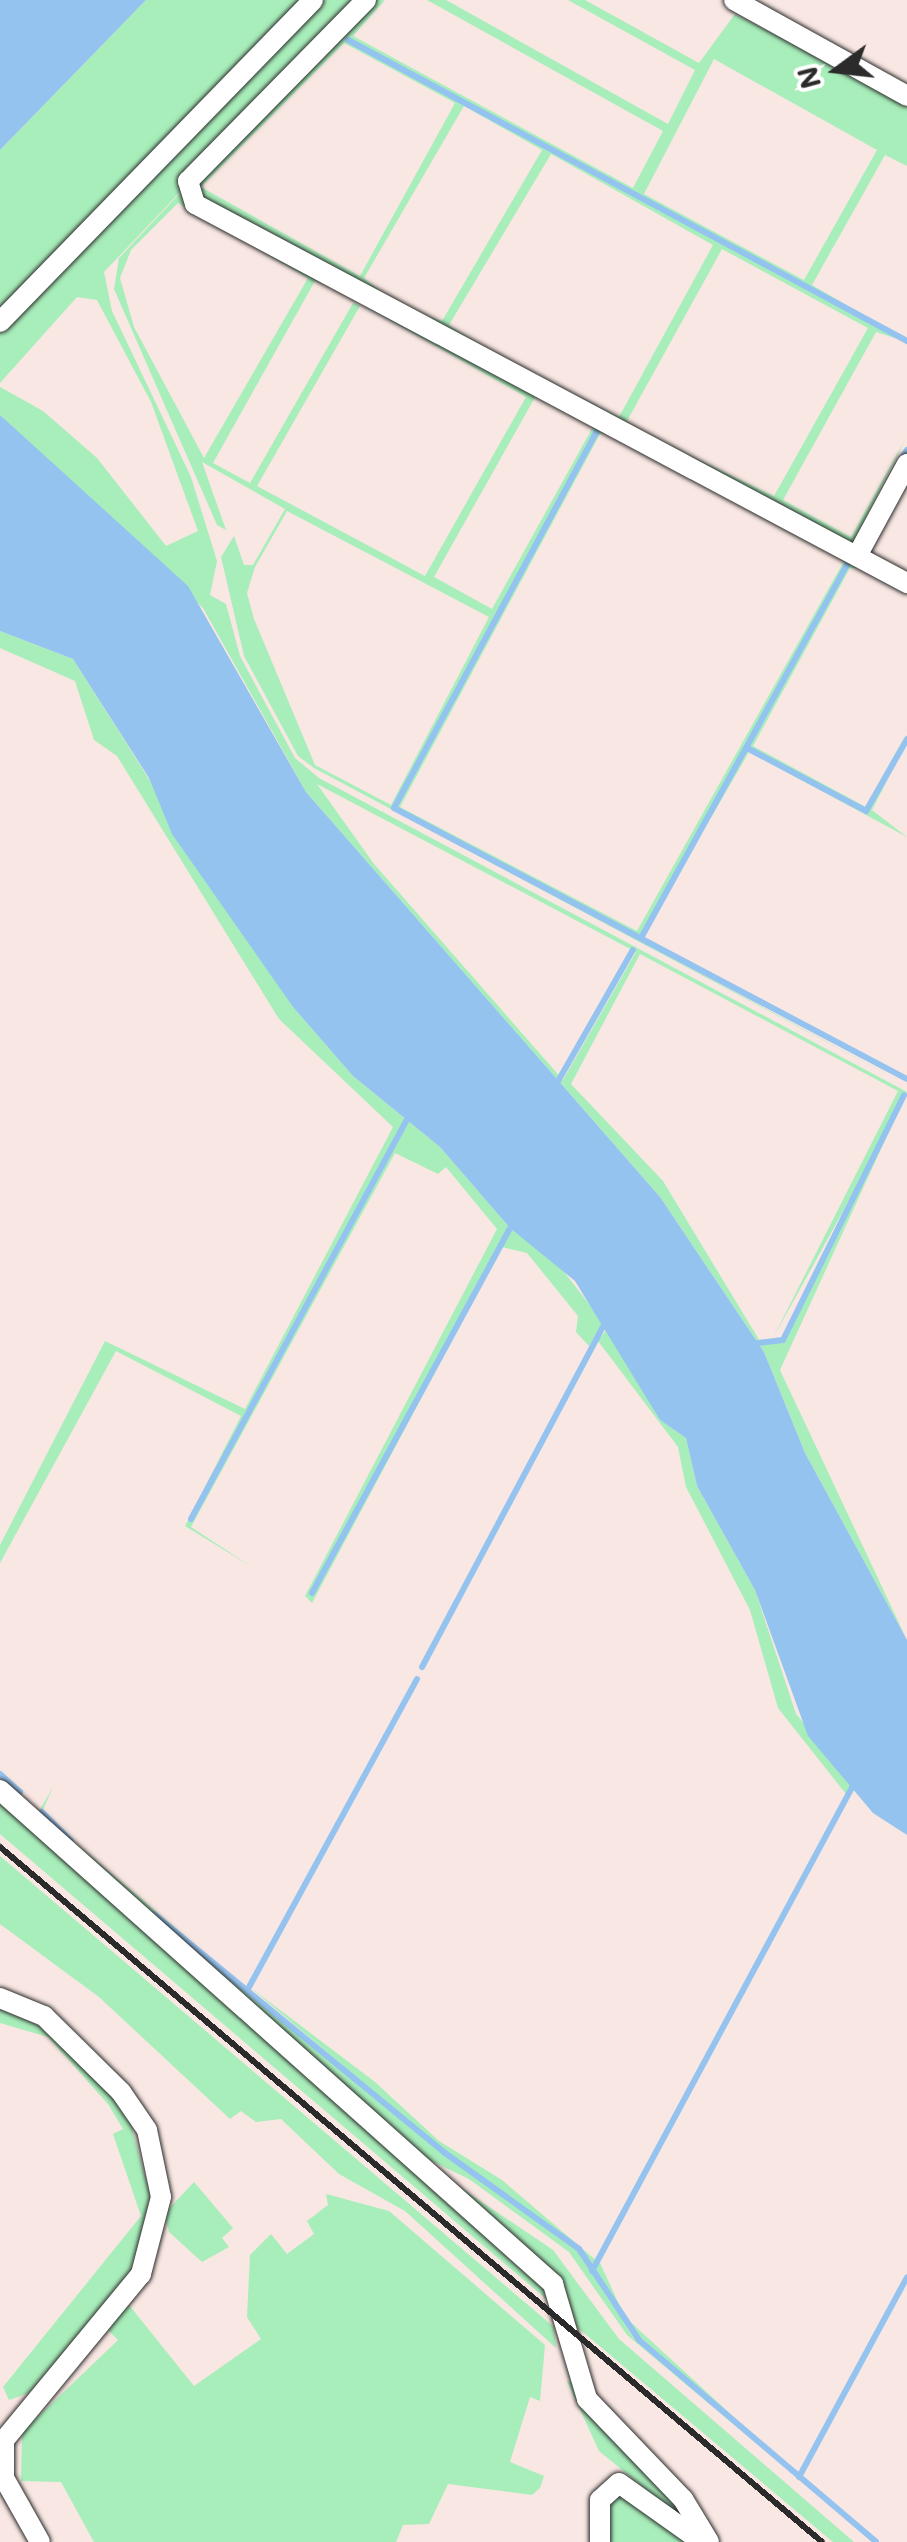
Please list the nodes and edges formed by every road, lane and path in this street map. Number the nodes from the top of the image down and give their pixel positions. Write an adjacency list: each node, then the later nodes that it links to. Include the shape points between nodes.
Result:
1 (313, 0): 5 (street)
2 (366, 0): 7 (street, via 188,182 195,204)
3 (734, 0): 4 (street)
4 (907, 96)
5 (0, 322)
6 (907, 464): 7 (street)
7 (858, 556): 8 (street)
8 (907, 583)
9 (0, 1790): 13 (street, via 554,2284 587,2398 683,2499)
10 (0, 1998): 11 (street, via 57,2025 121,2092 152,2143 161,2197 141,2274 4,2440 4,2478)
11 (40, 2542)
12 (600, 2542): 13 (street, via 600,2500 619,2483)
13 (706, 2542)

